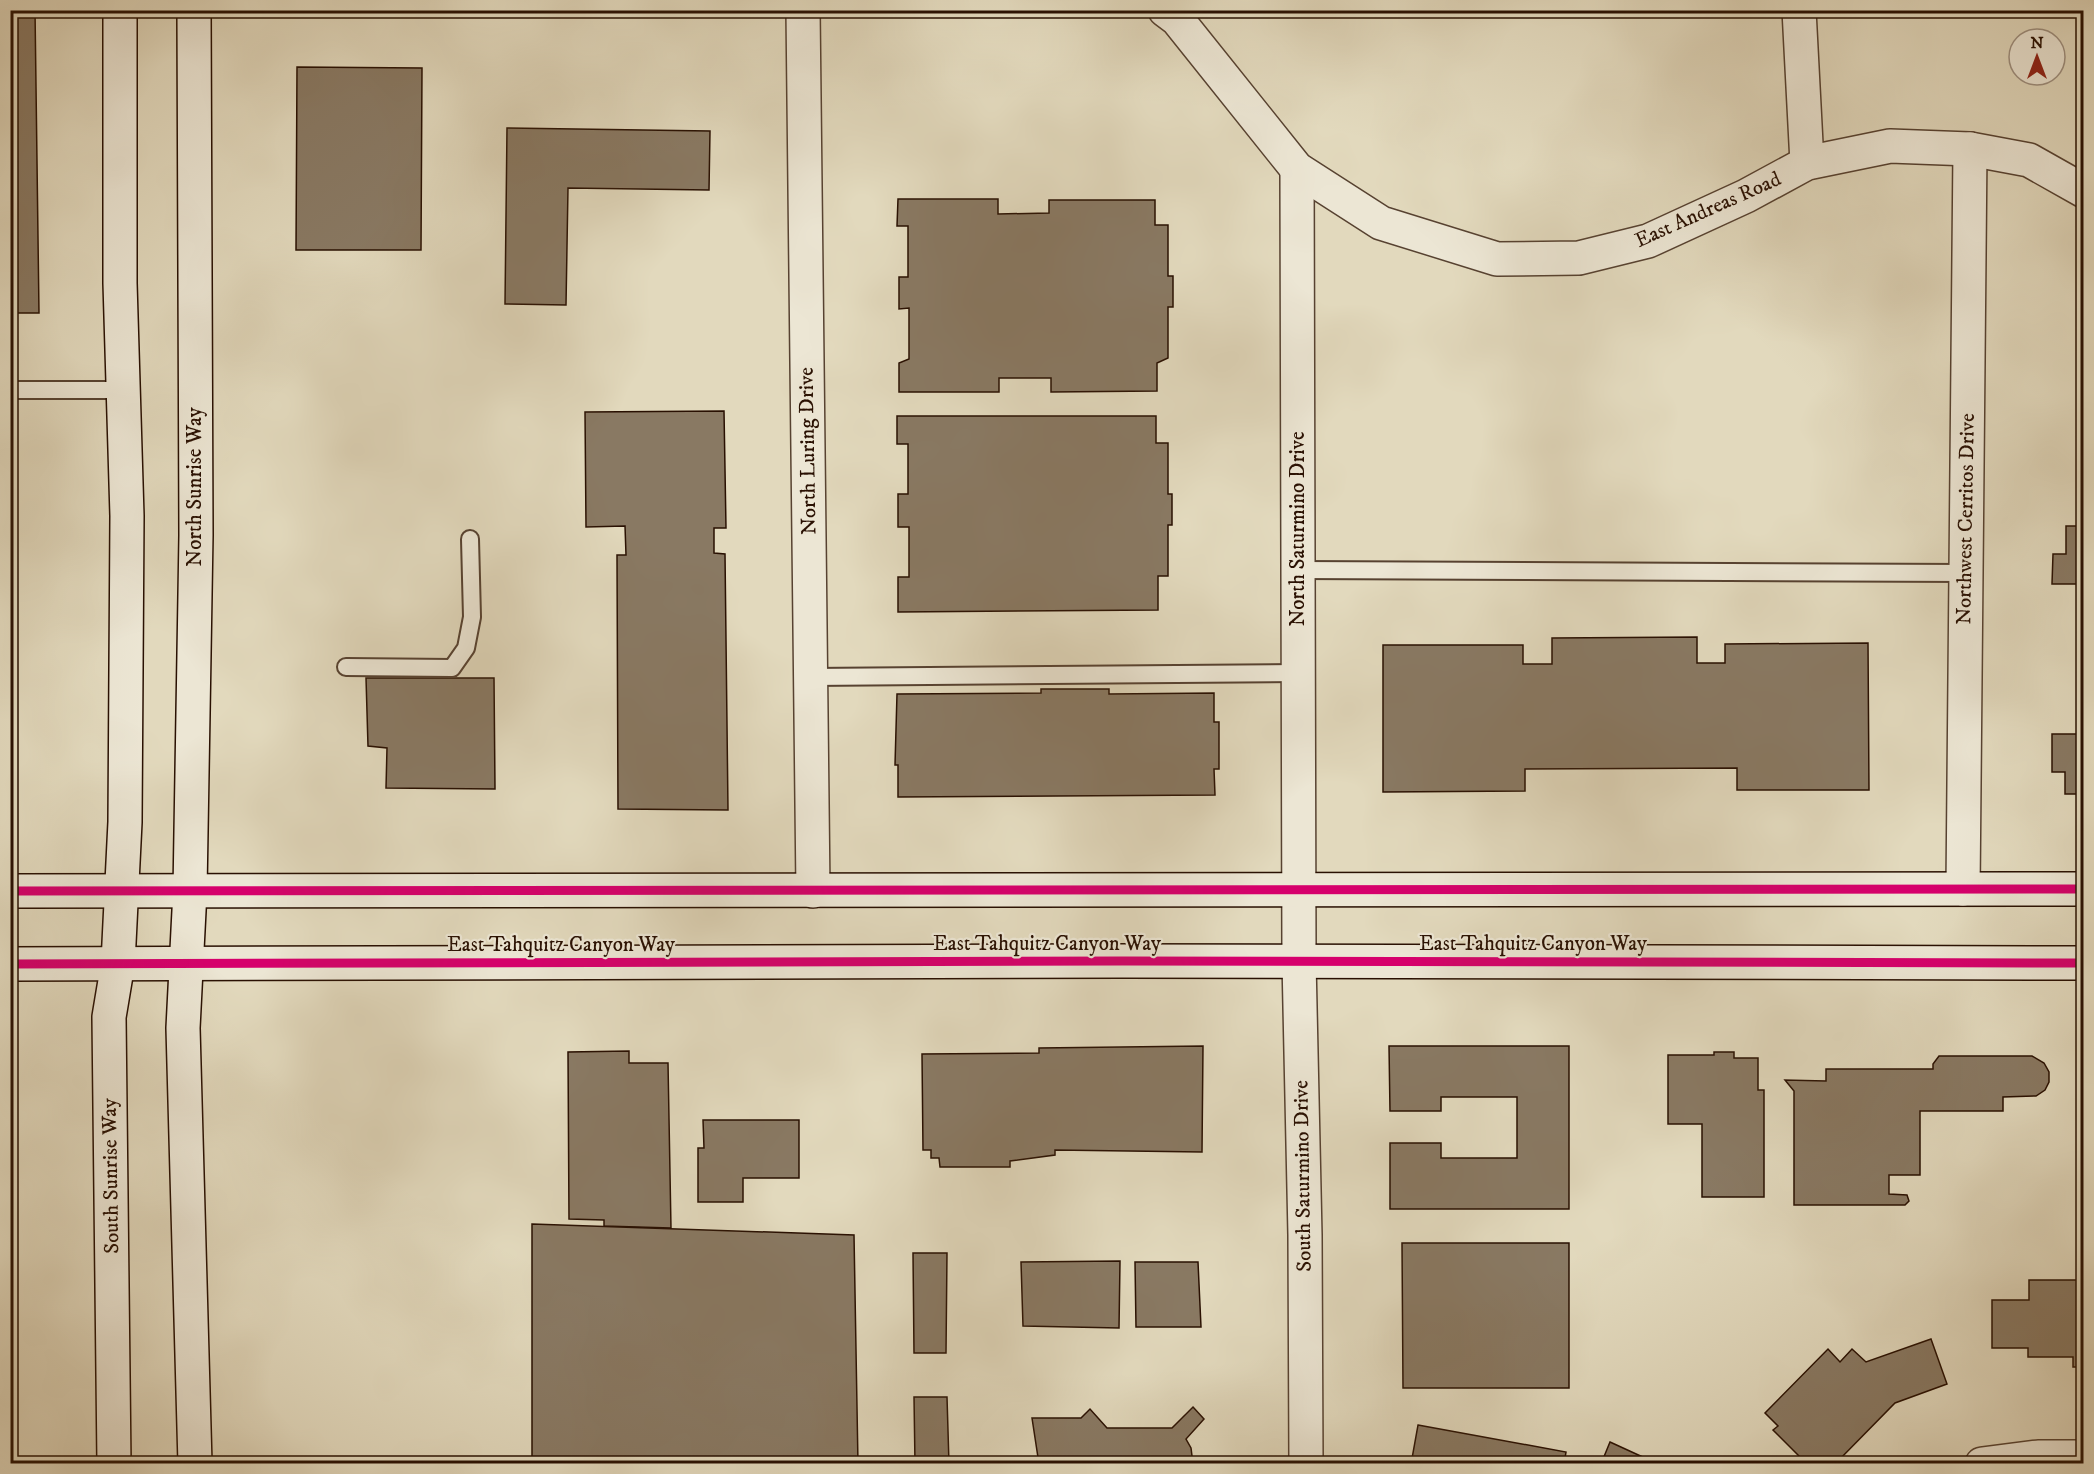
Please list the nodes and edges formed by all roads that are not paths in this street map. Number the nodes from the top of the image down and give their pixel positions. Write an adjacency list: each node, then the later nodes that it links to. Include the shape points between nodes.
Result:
1 (120, 10): 11 (main road)
2 (194, 10): 23 (main road, North Sunrise Way, via 196,535)
3 (803, 10): 17 (main road, North Luring Drive)
4 (1165, 10): 8 (main road, East Andreas Road, via 1177,19)
5 (1799, 10): 7 (main road)
6 (1970, 149): 7 (main road, East Andreas Road, via 1890,146); 9 (main road, East Andreas Road, via 2029,160); 14 (main road, Northwest Cerritos Drive)
7 (1807, 163): 8 (main road, East Andreas Road, via 1648,241 1579,258 1497,260 1381,223)
8 (1297, 169): 13 (main road, North Saturmino Drive)
9 (2084, 191)
10 (10, 390): 11 (lane)
11 (124, 390): 21 (main road, via 128,516)
12 (470, 539): 15 (lane, via 472,617 466,648 452,668)
13 (1298, 570): 14 (lane); 16 (main road, North Saturmino Drive)
14 (1966, 573): 19 (main road, Northwest Cerritos Drive)
15 (346, 667)
16 (1299, 673): 17 (lane); 18 (main road, North Saturmino Drive)
17 (810, 677): 24 (main road, North Luring Drive)
18 (1299, 889): 19 (main road); 24 (main road); 25 (main road, South Saturmino Drive)
19 (1963, 889): 20 (main road)
20 (2084, 889)
21 (123, 890): 22 (main road); 23 (main road); 26 (main road, South Sunrise Way)
22 (10, 891)
23 (190, 891): 24 (main road); 27 (main road, North Sunrise Way)
24 (813, 891)
25 (1299, 962): 27 (main road, East Tahquitz Canyon Way); 28 (main road, East Tahquitz Canyon Way); 33 (main road, South Saturmino Drive)
26 (118, 963): 27 (main road, East Tahquitz Canyon Way); 29 (main road, East Tahquitz Canyon Way); 31 (main road, South Sunrise Way, via 109,1017)
27 (186, 963): 32 (main road, via 183,1028)
28 (2084, 963)
29 (10, 964)
30 (2084, 1456): 34 (main road)
31 (114, 1464)
32 (195, 1464)
33 (1306, 1464)
34 (1982, 1464)

